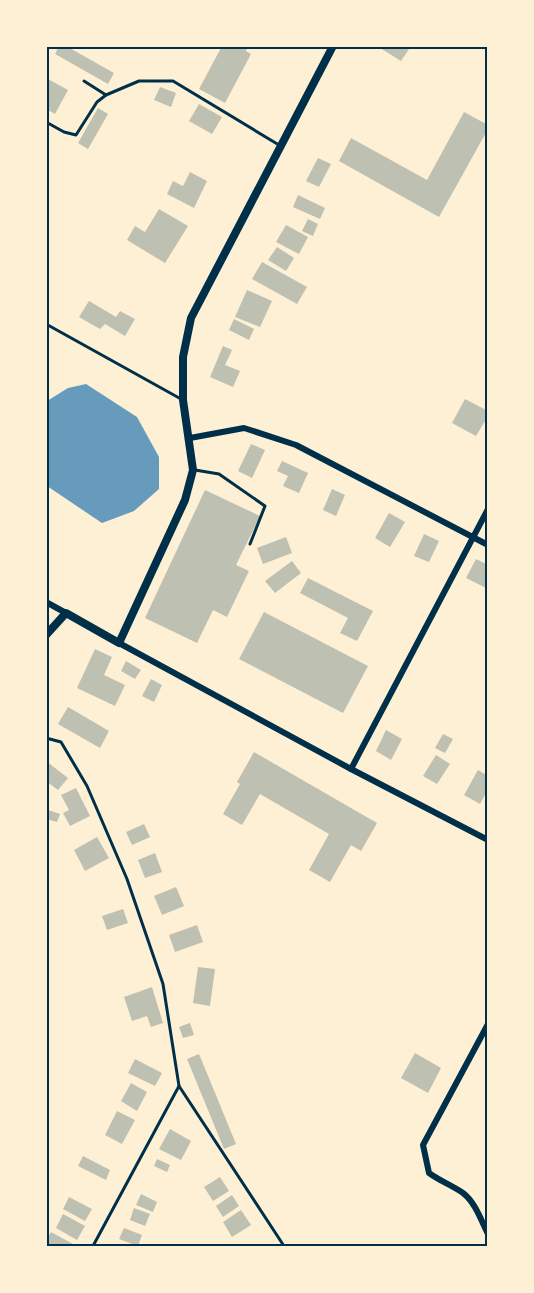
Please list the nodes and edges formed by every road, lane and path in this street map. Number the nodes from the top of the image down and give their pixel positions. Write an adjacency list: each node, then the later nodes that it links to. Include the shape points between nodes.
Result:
1 (333, 46): 5 (street)
2 (84, 81): 3 (lane)
3 (106, 94): 4 (lane, via 76,135); 5 (lane, via 139,81 173,81)
4 (46, 122)
5 (280, 146): 7 (street, via 191,318 183,357)
6 (46, 324): 7 (lane)
7 (183, 400): 8 (street)
8 (190, 438): 9 (street); 11 (street, via 244,428 296,445)
9 (193, 470): 12 (lane, via 219,474 265,506); 17 (street, via 185,500)
10 (488, 509): 11 (street)
11 (474, 537): 13 (street); 19 (street)
12 (250, 544)
13 (488, 545)
14 (46, 602): 15 (street)
15 (66, 613): 16 (street); 17 (street)
16 (46, 634)
17 (119, 643): 19 (street)
18 (46, 738): 22 (lane, via 61,742 87,786 127,879 163,984)
19 (351, 769): 20 (street)
20 (488, 840)
21 (488, 1024): 23 (street, via 423,1145 429,1173 473,1203)
22 (179, 1086): 24 (lane); 25 (lane)
23 (488, 1234)
24 (93, 1246)
25 (284, 1246)

